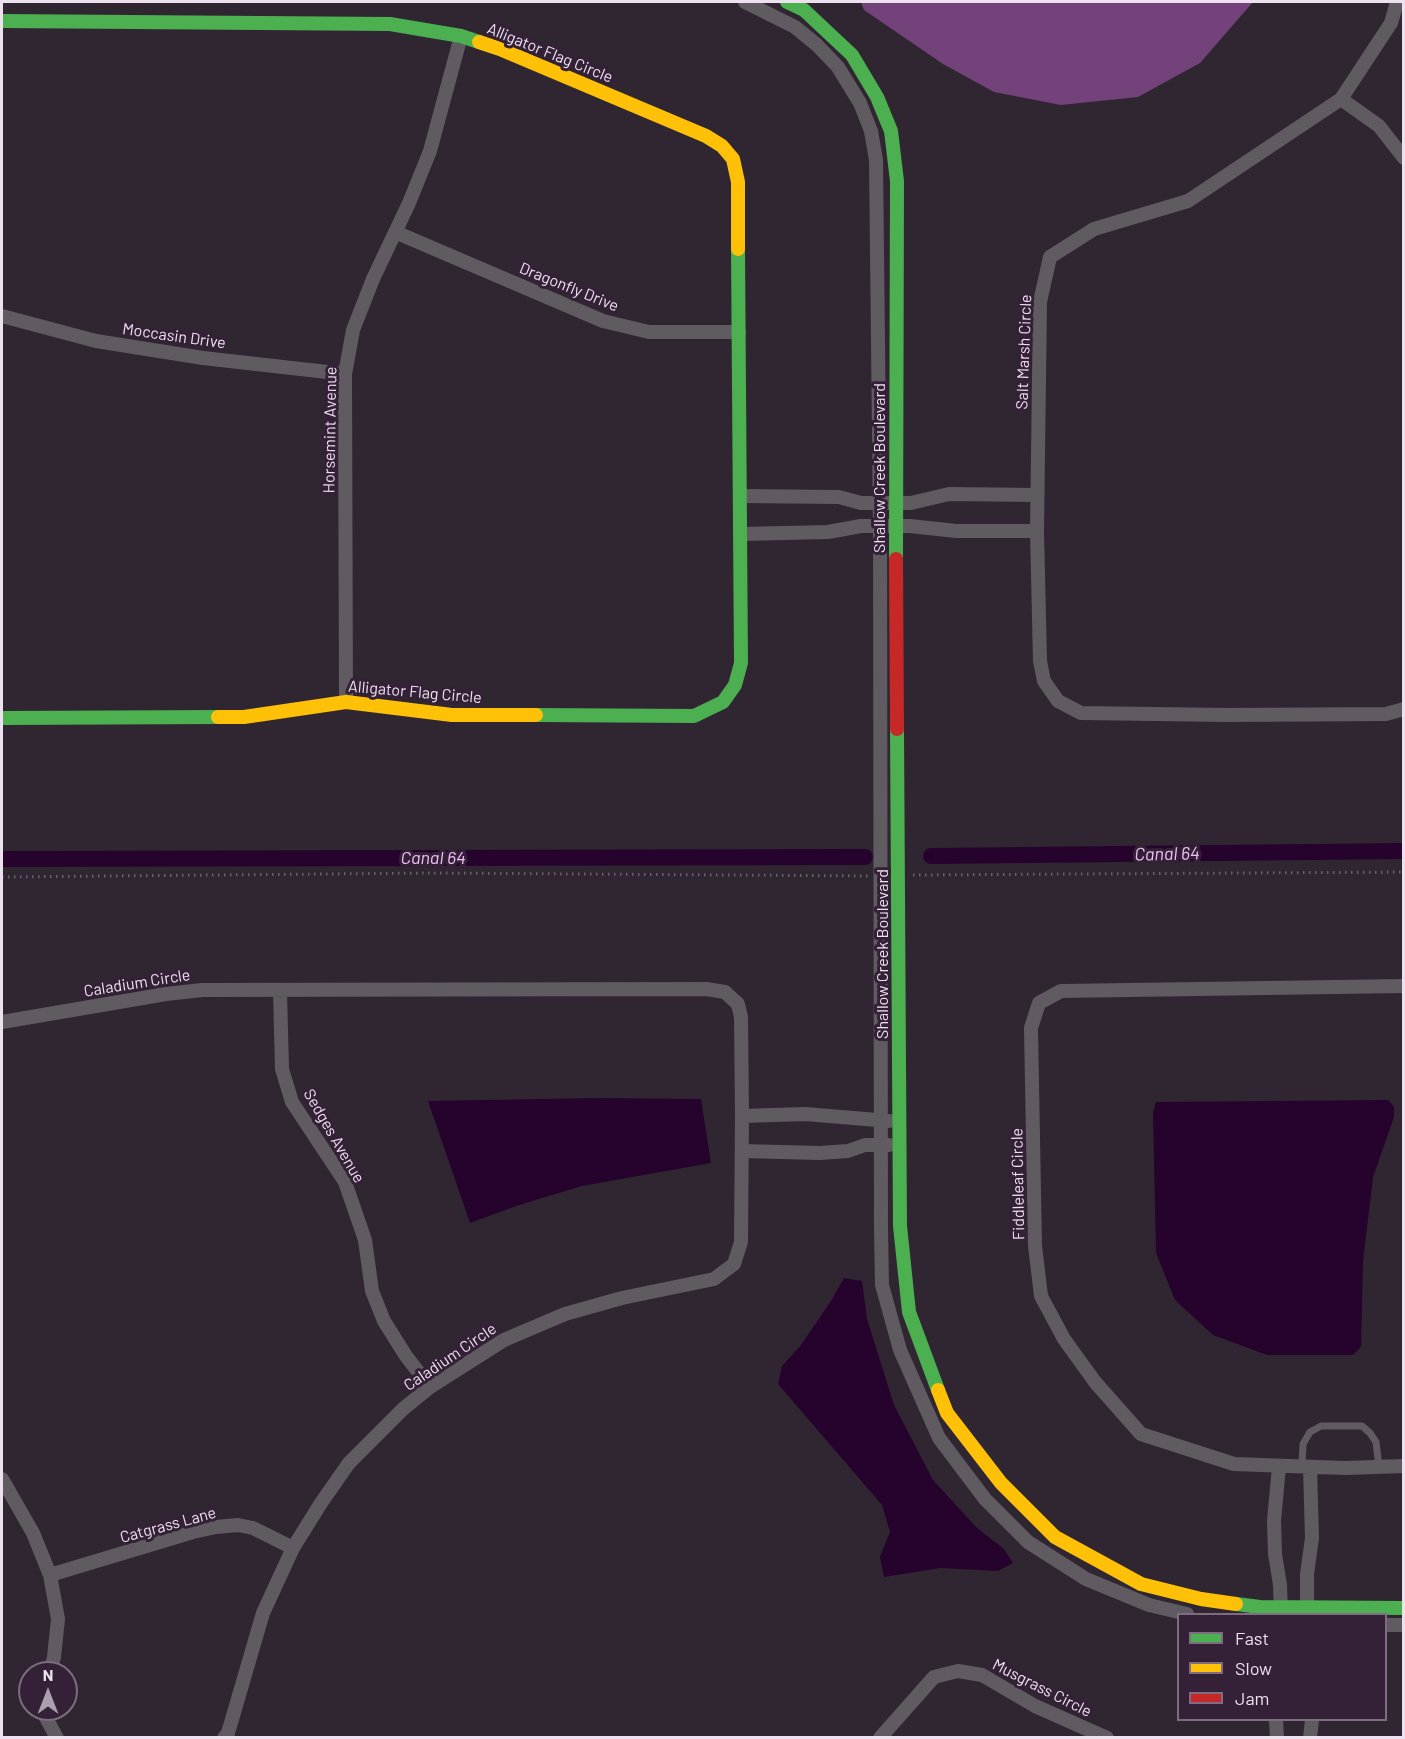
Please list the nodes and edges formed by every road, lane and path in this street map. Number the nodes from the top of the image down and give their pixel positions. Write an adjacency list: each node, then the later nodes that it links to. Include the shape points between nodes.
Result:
1 (745, 2): 14 (street, Shallow Creek Boulevard, via 795,27 817,45 838,67 871,131 878,178)
2 (786, 2): 15 (street, Shallow Creek Boulevard, via 804,10 852,55 877,97 891,131 897,181)
3 (1397, 2): 6 (street, Salt Marsh Circle, via 1391,23)
4 (2, 21): 5 (street, Alligator Flag Circle, via 390,24)
5 (461, 36): 8 (street, Horsemint Avenue, via 430,151); 10 (street, Alligator Flag Circle, via 580,82 722,146 733,159 738,182)
6 (1341, 99): 7 (street, via 1378,126); 12 (street, Salt Marsh Circle, via 1188,201 1094,229 1050,257 1040,302)
7 (1404, 158)
8 (395, 232): 10 (street, Dragonfly Drive, via 603,321 649,332); 11 (street, Horsemint Avenue, via 353,330)
9 (2, 316): 11 (street, Moccasin Drive, via 96,341)
10 (739, 332): 13 (street, Alligator Flag Circle)
11 (345, 374): 20 (street, Horsemint Avenue)
12 (1037, 495): 15 (street, via 949,494); 18 (street, Salt Marsh Circle)
13 (740, 496): 14 (street, via 839,497); 19 (street, Alligator Flag Circle)
14 (880, 503): 15 (street); 16 (street, Shallow Creek Boulevard)
15 (896, 503): 17 (street, Shallow Creek Boulevard)
16 (880, 526): 17 (street); 19 (street, via 828,532); 25 (street, Shallow Creek Boulevard)
17 (896, 526): 18 (street); 24 (street, Shallow Creek Boulevard)
18 (1037, 531): 21 (street, Salt Marsh Circle, via 1040,662 1044,681 1058,701 1081,713 1386,714)
19 (740, 534): 20 (street, Alligator Flag Circle, via 741,663 735,685 723,702 694,716 452,715)
20 (346, 702): 22 (street, Alligator Flag Circle, via 244,717)
21 (1404, 709)
22 (2, 718)
23 (1404, 872): 24 (path)
24 (898, 875): 31 (street, Shallow Creek Boulevard)
25 (881, 876): 26 (path, via 433,873); 32 (street, Shallow Creek Boulevard)
26 (2, 877)
27 (1404, 986): 37 (street, Fiddleleaf Circle, via 1061,991 1039,1003 1031,1028 1035,1246 1041,1296 1064,1339 1141,1434 1234,1464)
28 (280, 991): 29 (street, Caladium Circle, via 202,990 166,994); 30 (street, Caladium Circle, via 725,992 738,1004 741,1017); 36 (street, Sedges Avenue, via 282,1069 292,1102 345,1182 365,1240 372,1291 384,1321)
29 (2, 1022)
30 (742, 1116): 32 (street, via 805,1114); 35 (street, Caladium Circle)
31 (900, 1121): 32 (street); 34 (street, Shallow Creek Boulevard)
32 (881, 1122): 33 (street, Shallow Creek Boulevard)
33 (881, 1144): 34 (street); 35 (street, via 820,1153); 47 (street, Shallow Creek Boulevard, via 882,1285 900,1350 939,1438 985,1499 1028,1542 1086,1578 1149,1605)
34 (900, 1145): 45 (street, Shallow Creek Boulevard, via 900,1226 909,1312 947,1413 1001,1483 1054,1537 1141,1584 1201,1599)
35 (742, 1151): 36 (street, Caladium Circle, via 741,1242 734,1264 714,1279 565,1314 504,1340)
36 (430, 1387): 42 (street, Caladium Circle, via 403,1408 349,1463)
37 (1279, 1466): 38 (street, Fiddleleaf Circle); 45 (street, via 1275,1554)
38 (1306, 1466): 40 (street, Fiddleleaf Circle); 40 (lane, via 1303,1444 1310,1432 1320,1426 1362,1426 1376,1442); 46 (street, via 1312,1538)
39 (1404, 1466): 40 (street, Fiddleleaf Circle)
40 (1378, 1467)
41 (2, 1479): 43 (street, via 33,1533)
42 (293, 1548): 43 (street, Catgrass Lane, via 253,1528 216,1527); 55 (street, Caladium Circle, via 263,1613)
43 (50, 1575): 50 (street, via 58,1619)
44 (1404, 1608): 46 (street, Shallow Creek Boulevard)
45 (1281, 1611): 46 (street, Shallow Creek Boulevard)
46 (1307, 1611)
47 (1183, 1613)
48 (1387, 1625): 49 (street)
49 (1404, 1625)
50 (53, 1661)
51 (48, 1721): 54 (street)
52 (1276, 1721): 58 (street)
53 (1312, 1721): 59 (street)
54 (57, 1737)
55 (224, 1737)
56 (880, 1737): 57 (street, Musgrass Circle, via 934,1677 958,1671 982,1675 1035,1706)
57 (1107, 1737)
58 (1277, 1737)
59 (1310, 1737)

